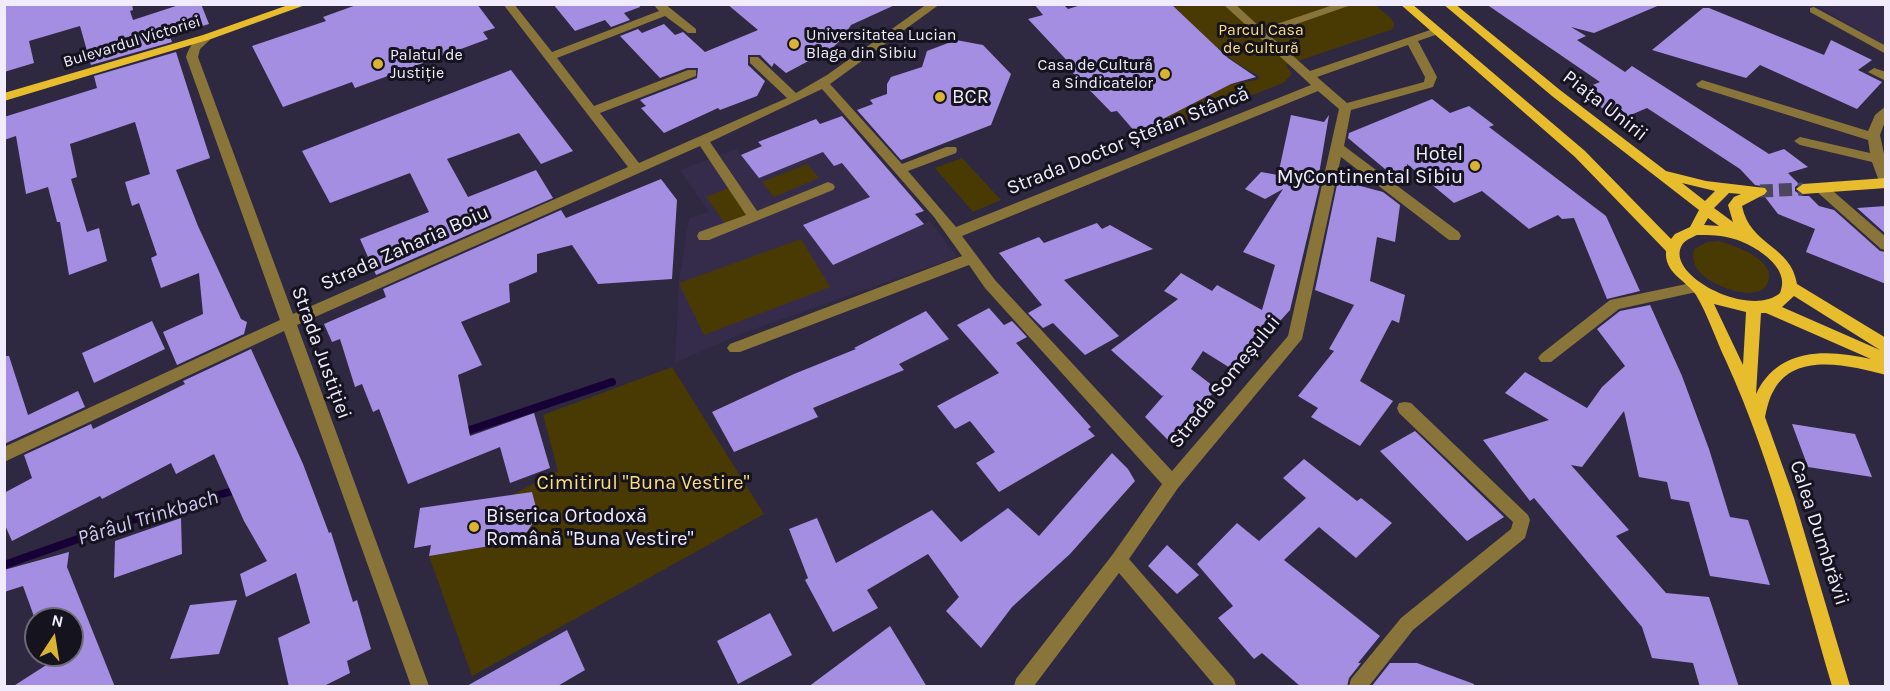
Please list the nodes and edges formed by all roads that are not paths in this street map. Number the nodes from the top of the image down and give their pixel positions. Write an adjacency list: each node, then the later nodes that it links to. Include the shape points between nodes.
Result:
1 (303, 4): 13 (main road, Bulevardul Victoriei)
2 (508, 4): 16 (street)
3 (934, 4): 20 (street, Strada Zaharia Boiu)
4 (1228, 4): 12 (street)
5 (1349, 4): 12 (street)
6 (1405, 4): 10 (main road)
7 (1448, 4): 36 (main road, Piața Unirii)
8 (662, 8): 11 (street); 16 (street)
9 (1814, 10): 15 (street)
10 (1437, 31): 14 (street); 50 (main road, via 1580,154)
11 (692, 32)
12 (1260, 33): 19 (street)
13 (207, 37): 23 (main road, Bulevardul Victoriei); 55 (street, Strada Justiției, via 194,48 192,57)
14 (1412, 41): 19 (street); 25 (street, via 1431,77 1429,84)
15 (1886, 51)
16 (549, 57): 27 (street)
17 (754, 60): 24 (street)
18 (692, 73): 27 (street)
19 (1308, 76): 22 (street)
20 (823, 83): 24 (street, Strada Zaharia Boiu); 35 (street)
21 (1702, 84): 28 (street)
22 (1320, 86): 25 (street); 45 (street, Strada Doctor Ștefan Stâncă)
23 (4, 97)
24 (795, 99): 29 (street, Strada Zaharia Boiu)
25 (1345, 108): 31 (street, Strada Someșului)
26 (1886, 110): 28 (street, via 1876,122)
27 (591, 112): 34 (street)
28 (1874, 137): 33 (street)
29 (702, 140): 34 (street, Strada Zaharia Boiu); 43 (street)
30 (1800, 141): 33 (street)
31 (1337, 147): 47 (street); 65 (street, Strada Someșului, via 1295,339)
32 (951, 150): 35 (street)
33 (1877, 159): 37 (street)
34 (636, 168): 55 (street, Strada Zaharia Boiu)
35 (900, 169): 45 (street)
36 (1654, 169): 39 (main road); 42 (main road, Piața Unirii)
37 (1886, 182): 40 (main road)
38 (828, 187): 43 (street)
39 (1726, 188): 42 (main road); 48 (main road, via 1760,191 1734,205)
40 (1821, 188): 41 (main road); 49 (street)
41 (1803, 189)
42 (1706, 209): 44 (main road); 48 (main road, Piața Unirii)
43 (754, 217): 46 (street)
44 (1695, 230): 48 (main road, via 1717,230); 50 (main road, via 1675,240)
45 (953, 234): 51 (street)
46 (704, 236)
47 (1454, 236)
48 (1748, 239): 52 (main road, Piața Unirii, via 1782,263)
49 (1886, 244)
50 (1672, 249): 53 (main road, via 1680,272)
51 (970, 259): 57 (street); 65 (street)
52 (1791, 287): 54 (main road, via 1780,303); 56 (main road)
53 (1698, 289): 54 (main road, via 1718,300); 58 (street, via 1615,304); 61 (main road, Calea Dumbrăvii)
54 (1761, 308): 59 (main road); 61 (main road, Calea Dumbrăvii)
55 (287, 323): 64 (street, Strada Zaharia Boiu); 67 (street, Strada Justiției)
56 (1886, 346)
57 (735, 348)
58 (1546, 358)
59 (1886, 359)
60 (1886, 369): 63 (main road, via 1834,359 1806,360 1772,380)
61 (1749, 395): 63 (main road, Calea Dumbrăvii)
62 (1406, 408): 70 (street, via 1521,520 1518,533 1407,624)
63 (1756, 418): 71 (main road, Calea Dumbrăvii, via 1786,498)
64 (4, 455)
65 (1172, 483): 66 (street, Strada Someșului)
66 (1119, 560): 68 (street, Strada Someșului); 69 (street)
67 (420, 687)
68 (1023, 687)
69 (1227, 687)
70 (1358, 687)
71 (1841, 687)

